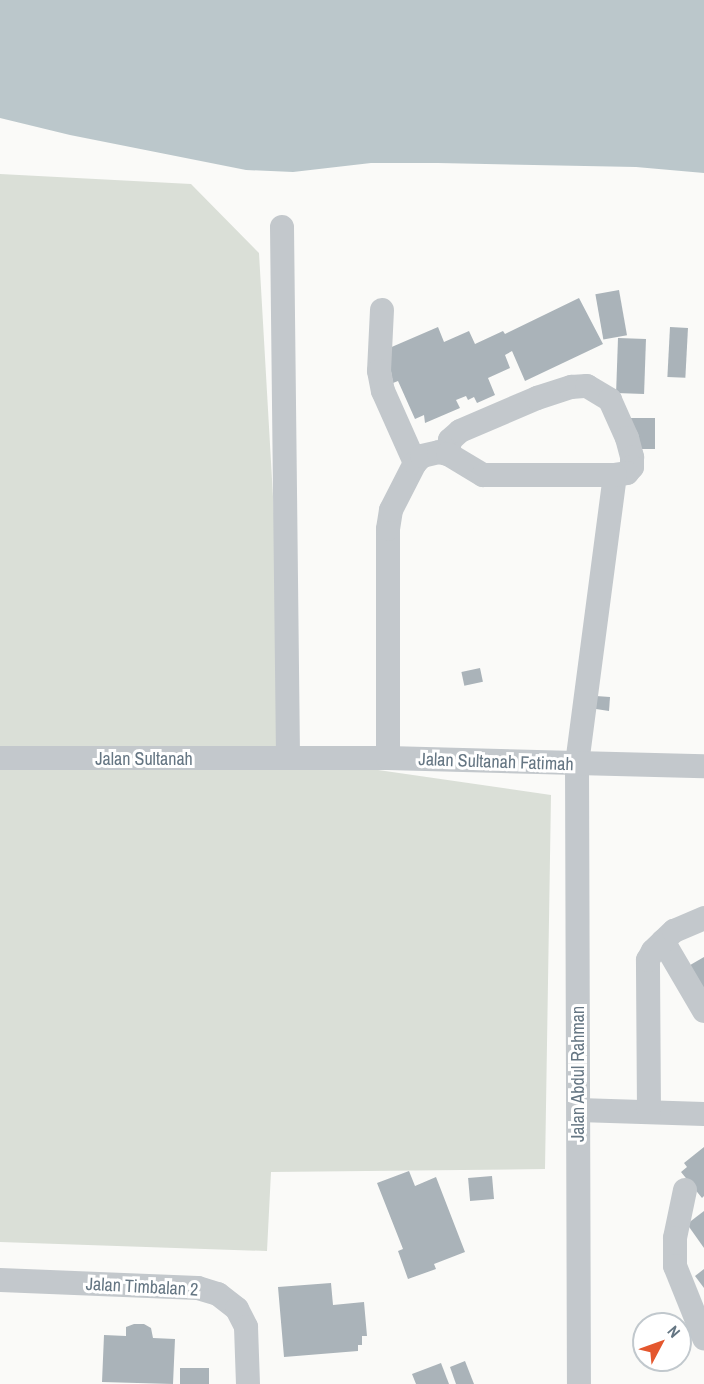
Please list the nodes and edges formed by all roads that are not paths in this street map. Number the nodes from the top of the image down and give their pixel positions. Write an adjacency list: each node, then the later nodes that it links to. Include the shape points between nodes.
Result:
1 (282, 227): 6 (street)
2 (382, 310): 4 (street, via 379,371 383,391)
3 (448, 454): 4 (street, via 430,453); 5 (street, via 483,475); 5 (street, via 450,440 459,431 537,398 587,386 609,400 627,438 632,467 627,473)
4 (415, 463): 8 (street, via 391,510 388,529)
5 (615, 475): 9 (street, Jalan Abdul Rahman)
6 (288, 757): 7 (street, Jalan Sultanah); 8 (street, Jalan Sultanah Fatimah)
7 (0, 758)
8 (388, 758): 9 (street, Jalan Sultanah Fatimah)
9 (577, 764): 10 (street, Jalan Sultanah Fatimah); 14 (street, Jalan Abdul Rahman)
10 (704, 766)
11 (704, 918): 12 (street, via 674,931)
12 (663, 941): 13 (street); 15 (street, via 648,960)
13 (704, 1011)
14 (579, 1110): 15 (street); 21 (street, Jalan Abdul Rahman)
15 (649, 1112): 16 (street)
16 (704, 1114)
17 (685, 1190): 19 (street, via 675,1238 675,1266)
18 (0, 1280): 20 (street, Jalan Timbalan 2, via 198,1288 218,1294 237,1309 246,1327)
19 (704, 1338)
20 (248, 1384)
21 (579, 1384)

